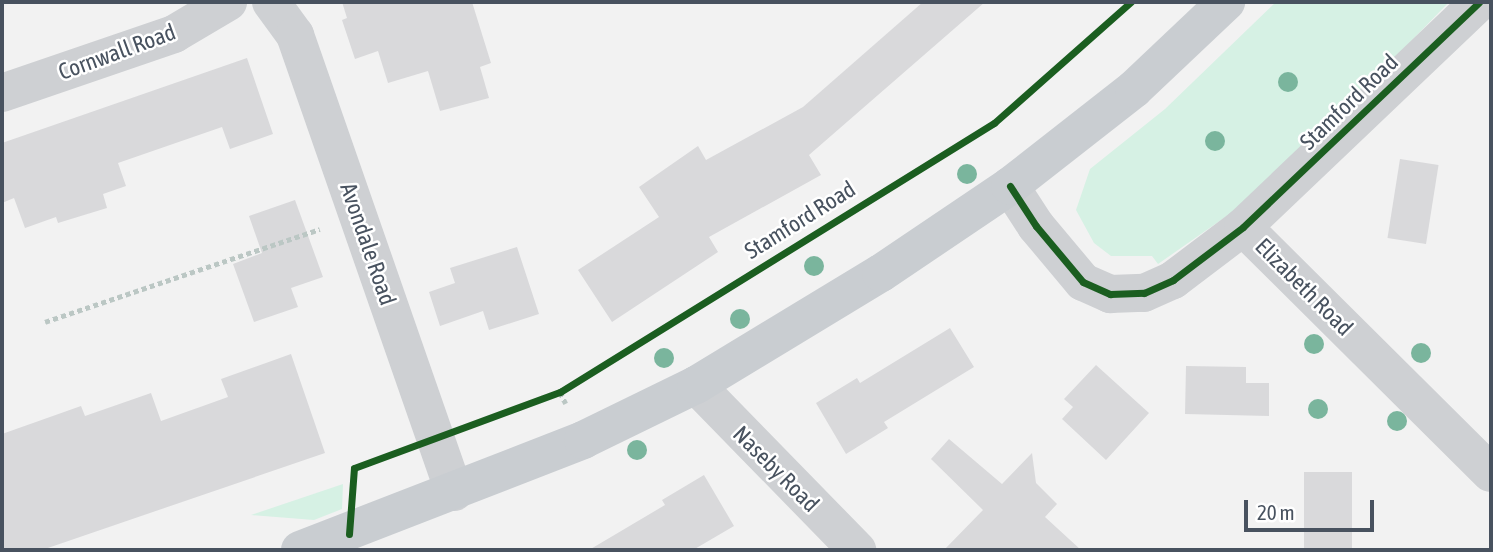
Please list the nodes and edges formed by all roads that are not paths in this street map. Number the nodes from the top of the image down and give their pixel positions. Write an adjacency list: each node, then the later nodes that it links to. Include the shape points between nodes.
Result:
1 (228, 2): 5 (street, Cornwall Road, via 174,34)
2 (271, 2): 10 (street, Avondale Road, via 295,35)
3 (1226, 2): 6 (main road, via 1134,89)
4 (1479, 2): 7 (street, Stamford Road)
5 (2, 93)
6 (1010, 186): 7 (street, Elizabeth Road, via 1068,268 1083,282 1110,294 1144,293 1173,280); 8 (main road, via 881,273)
7 (1243, 227): 9 (street, Elizabeth Road)
8 (696, 385): 10 (main road, via 583,440); 12 (street, Naseby Road)
9 (1491, 473)
10 (454, 492): 11 (main road)
11 (300, 550)
12 (857, 550)

